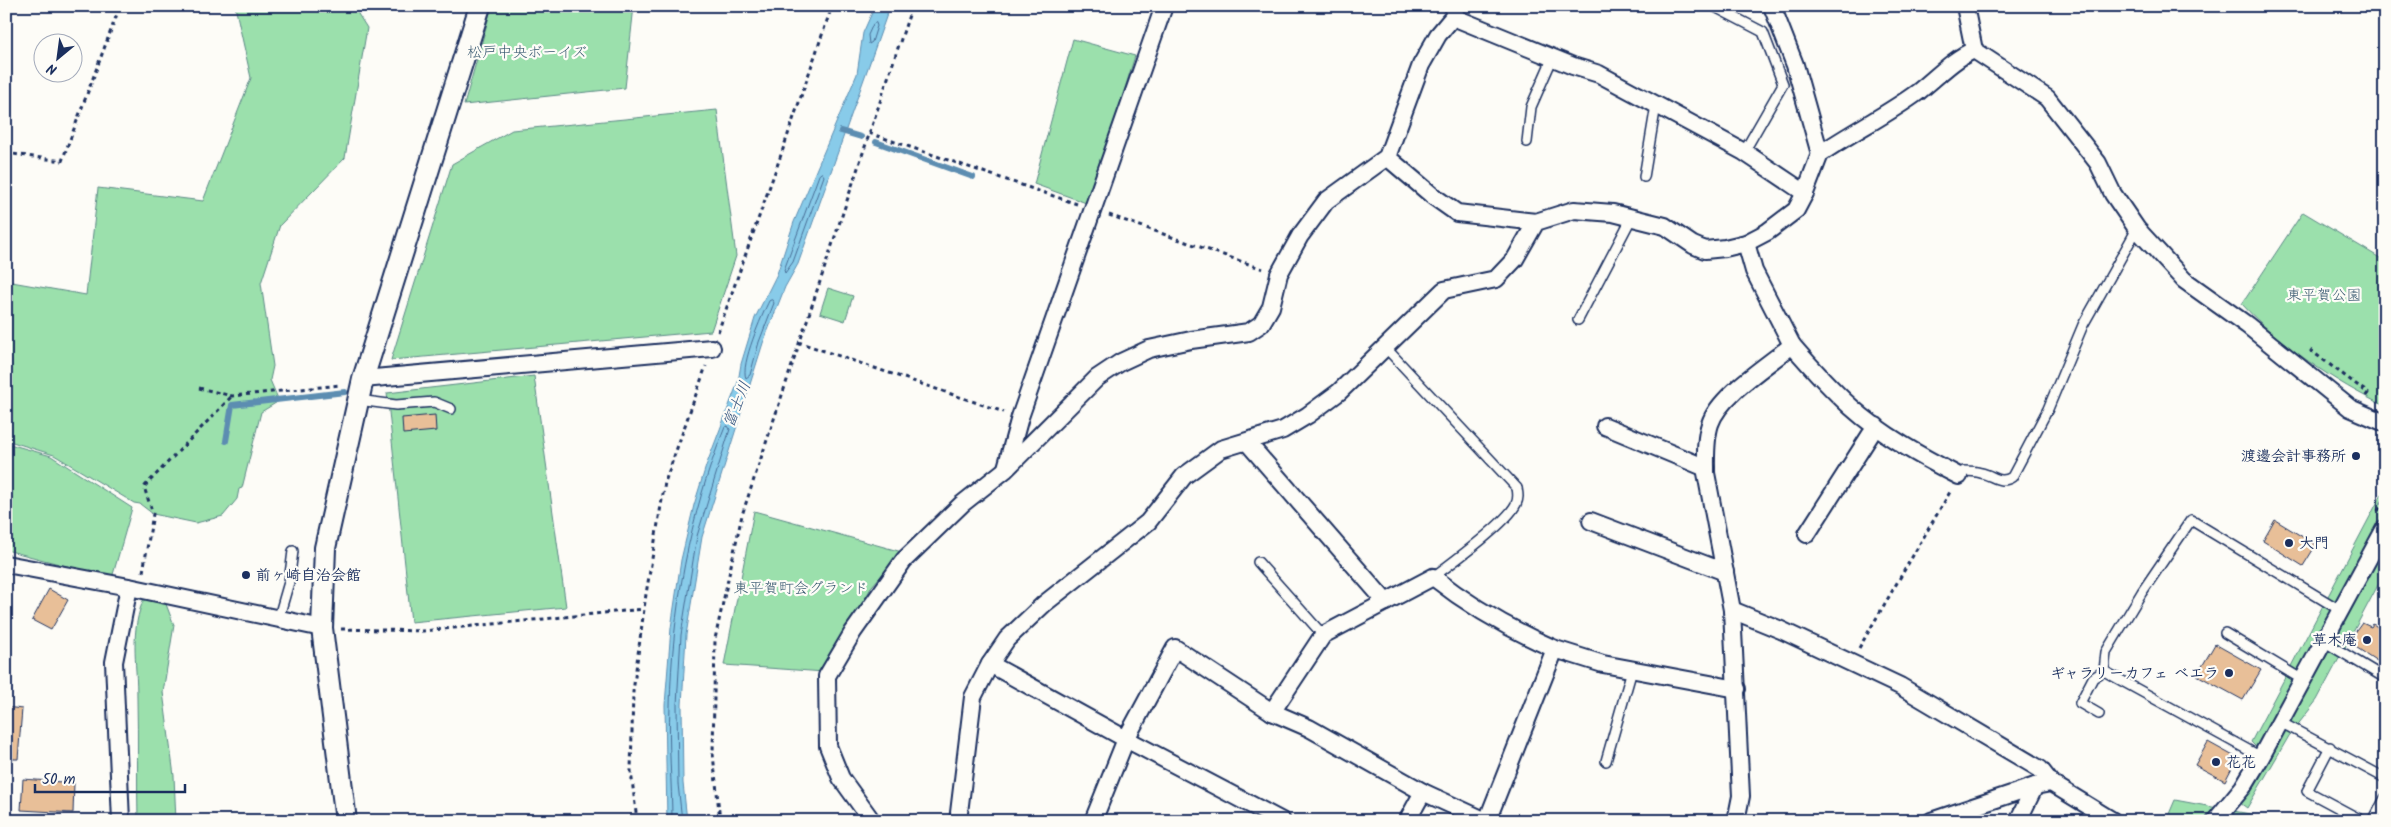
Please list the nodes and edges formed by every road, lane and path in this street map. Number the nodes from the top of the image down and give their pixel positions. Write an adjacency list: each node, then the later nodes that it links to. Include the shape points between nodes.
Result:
1 (120, 6): 16 (path, via 62,161)
2 (480, 6): 33 (street)
3 (832, 6): 31 (path)
4 (912, 6): 13 (path)
5 (1164, 6): 21 (street)
6 (1713, 6): 15 (lane, via 1763,32 1783,84)
7 (1772, 6): 17 (street, via 1794,65)
8 (1965, 6): 10 (street)
9 (1454, 12): 11 (street); 18 (street, via 1420,65)
10 (1974, 50): 17 (street, via 1918,92); 24 (street, via 2047,98 2098,163 2113,194)
11 (1553, 57): 12 (street, via 1599,74); 14 (lane, via 1532,108)
12 (1656, 105): 15 (street); 19 (lane)
13 (869, 133): 21 (path); 28 (path)
14 (1527, 142)
15 (1744, 152): 20 (street)
16 (6, 153)
17 (1820, 154): 20 (street)
18 (1387, 157): 23 (street, via 1457,213); 26 (street, via 1326,201 1300,236)
19 (1644, 177)
20 (1805, 193): 25 (street, via 1796,210 1767,232)
21 (1093, 209): 26 (path); 36 (street)
22 (1632, 217): 23 (street, via 1574,210); 25 (street, via 1665,226 1705,250); 27 (lane)
23 (1536, 222): 30 (street, via 1515,259 1496,279 1444,290)
24 (2137, 229): 37 (street, via 2184,280 2240,320 2350,408); 43 (lane, via 2083,324 2048,409 2012,477 2000,481 1982,473 1964,471)
25 (1746, 242): 29 (street, via 1754,271)
26 (1279, 274): 42 (street, via 1271,307 1262,324 1249,332 1148,349 1121,362 1097,378)
27 (1578, 320)
28 (798, 342): 36 (path); 85 (path, via 742,515 715,639 713,754)
29 (1792, 345): 39 (street, via 1852,408); 41 (street, via 1728,394 1710,423)
30 (1385, 347): 40 (street, via 1339,392 1308,415 1283,430); 51 (lane, via 1516,488 1518,498 1506,517)
31 (712, 348): 33 (street); 54 (path, via 665,482)
32 (199, 388): 34 (path)
33 (361, 388): 34 (path); 35 (lane, via 396,405 434,402); 58 (street, via 325,548)
34 (232, 396): 52 (path, via 144,487 153,514)
35 (451, 409)
36 (1020, 417): 42 (street)
37 (2385, 423)
38 (1605, 426): 41 (street)
39 (1876, 426): 43 (street); 46 (street)
40 (1247, 442): 53 (street); 64 (street, via 1221,449 1184,476 1148,522 1044,604 1007,639)
41 (1706, 468): 50 (street)
42 (1005, 470): 86 (street, via 962,504 904,560 853,632 827,676 828,746 841,778)
43 (1959, 476): 63 (path)
44 (1591, 521): 50 (street)
45 (2385, 528): 56 (street)
46 (1807, 534)
47 (293, 551): 57 (lane)
48 (1258, 562): 60 (lane)
49 (6, 564): 52 (street)
50 (1725, 572): 55 (street)
51 (1434, 577): 53 (street); 62 (street, via 1488,616)
52 (135, 589): 57 (street); 82 (street, via 114,662)
53 (1386, 602): 60 (street)
54 (644, 609): 58 (path, via 423,631); 84 (path, via 633,692 631,771)
55 (1732, 610): 63 (street); 69 (street)
56 (2340, 610): 61 (street); 66 (lane, via 2190,520 2106,652)
57 (278, 620): 58 (street)
58 (322, 628): 83 (street)
59 (2225, 633): 68 (lane)
60 (1323, 635): 70 (street)
61 (2323, 641): 67 (lane); 68 (street)
62 (1555, 649): 65 (street); 91 (street)
63 (1851, 662): 78 (street, via 1900,686 2040,769)
64 (990, 664): 73 (street); 87 (street, via 973,697)
65 (1632, 670): 69 (street); 76 (lane)
66 (2104, 671): 71 (lane, via 2093,678 2080,703); 75 (lane)
67 (2385, 678)
68 (2303, 680): 72 (street)
69 (1737, 689): 92 (street, via 1740,796)
70 (1272, 712): 73 (street, via 1175,648); 80 (street, via 1309,728)
71 (2100, 714)
72 (2280, 722): 74 (lane); 75 (street)
73 (1126, 739): 88 (street); 89 (street)
74 (2330, 748): 77 (lane); 97 (lane, via 2307,791)
75 (2261, 757): 96 (street, via 2243,787)
76 (1606, 761)
77 (2385, 778)
78 (2051, 783): 79 (street); 95 (street)
79 (2035, 786): 93 (street); 94 (street)
80 (1423, 792): 90 (street); 91 (street)
81 (2385, 798): 98 (lane)
82 (121, 821)
83 (346, 821)
84 (637, 821)
85 (720, 821)
86 (872, 821)
87 (958, 821)
88 (1093, 821)
89 (1282, 821)
90 (1407, 821)
91 (1486, 821)
92 (1736, 821)
93 (1931, 821)
94 (2018, 821)
95 (2113, 821)
96 (2215, 821)
97 (2363, 821)
98 (2373, 821)

